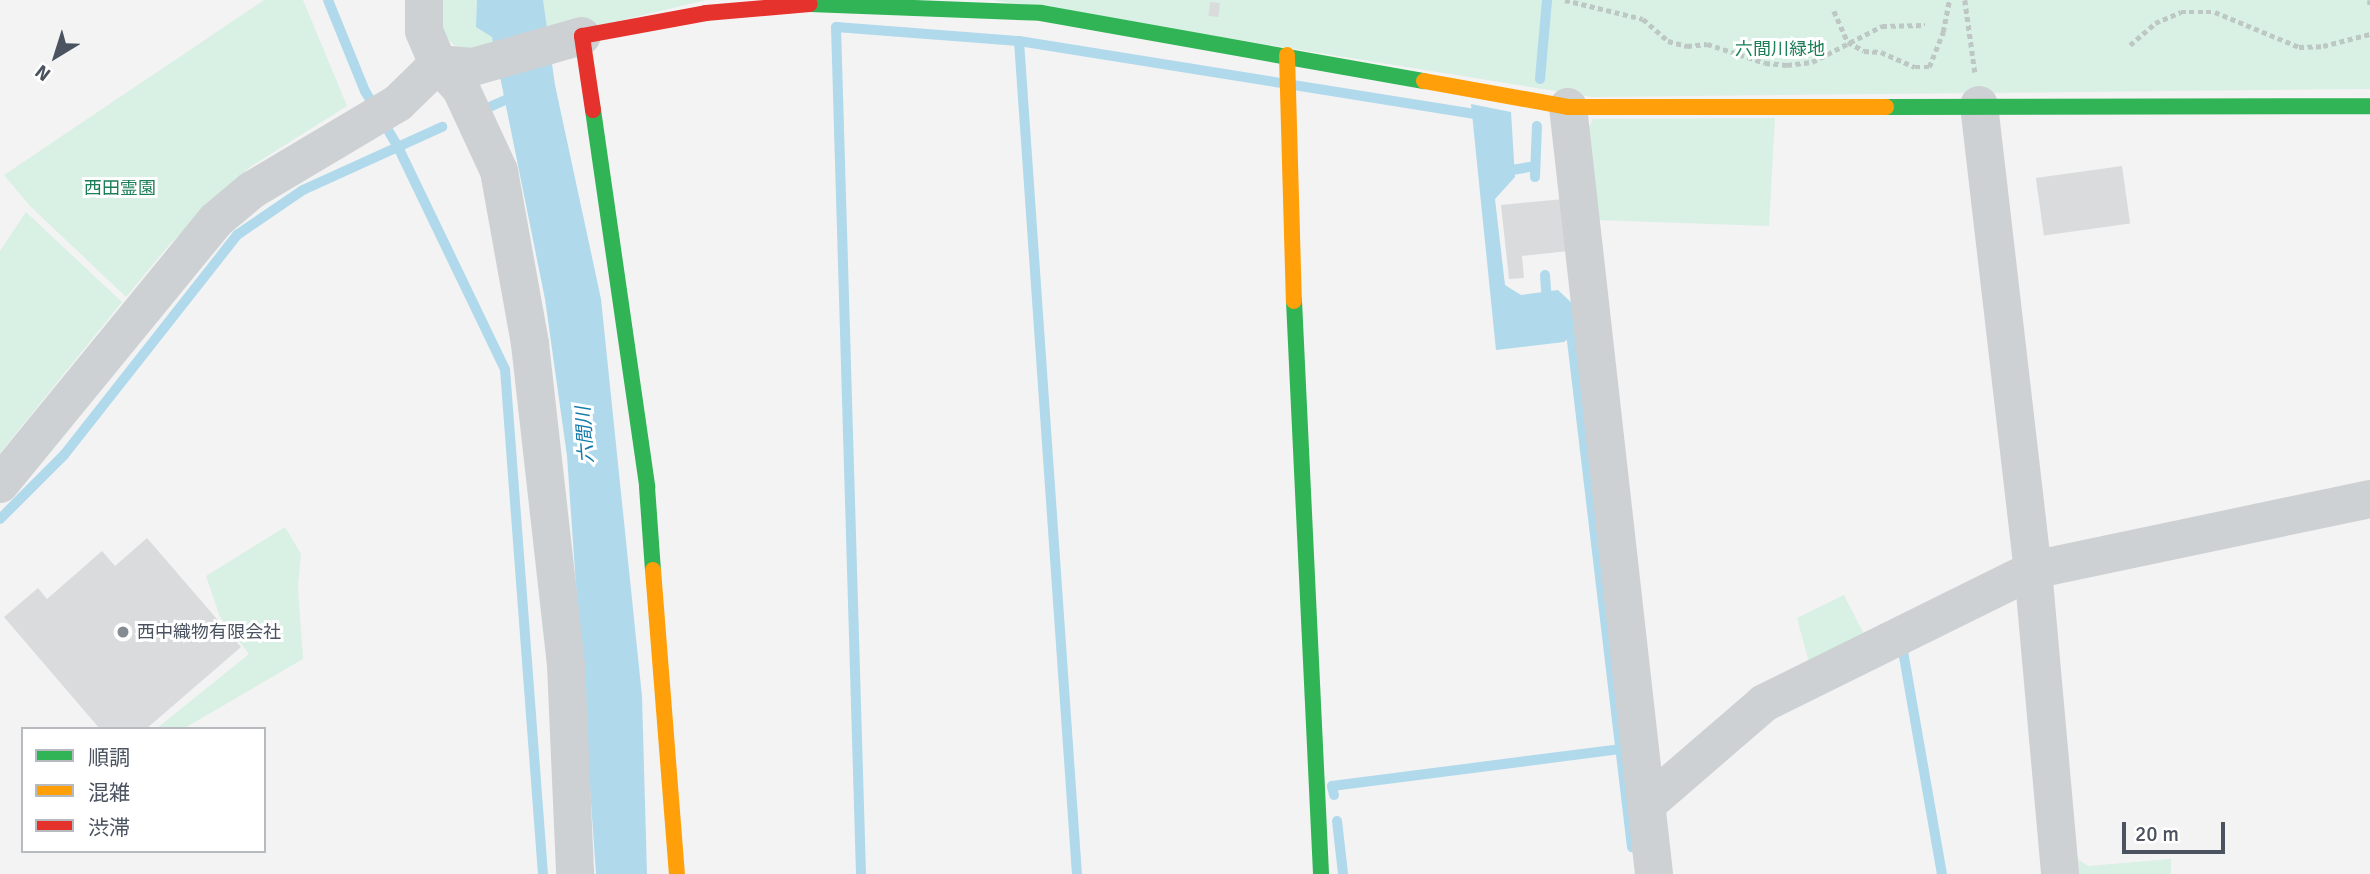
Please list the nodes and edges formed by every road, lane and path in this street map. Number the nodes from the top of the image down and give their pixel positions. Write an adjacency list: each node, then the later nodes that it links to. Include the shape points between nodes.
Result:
1 (424, 0): 14 (street, via 424,31)
2 (1565, 0): 11 (path, via 1643,19 1668,41 1707,44 1765,63 1812,62)
3 (1949, 0): 11 (path, via 1929,67 1915,67)
4 (1965, 0): 15 (path)
5 (2370, 0): 6 (path)
6 (2370, 7)
7 (1834, 11): 11 (path)
8 (1925, 25): 11 (path, via 1882,26)
9 (2370, 34): 12 (path, via 2299,47 2215,12 2180,12 2155,23)
10 (572, 38): 13 (street, via 733,11 801,4 888,5 1041,13); 14 (street); 23 (street, via 647,487)
11 (1849, 42)
12 (2130, 45)
13 (1287, 55): 17 (street); 24 (street, via 1285,95)
14 (455, 66): 18 (street, via 288,165 216,220); 22 (street, via 499,172 530,344 566,664)
15 (1979, 105): 16 (street); 17 (street, via 1830,110); 20 (street)
16 (2370, 106)
17 (1568, 107): 21 (street)
18 (0, 484)
19 (2370, 499): 20 (street)
20 (2027, 581): 21 (street, via 1764,703); 26 (street)
21 (1646, 804): 25 (street)
22 (575, 874)
23 (677, 874)
24 (1321, 874)
25 (1654, 874)
26 (2060, 874)

